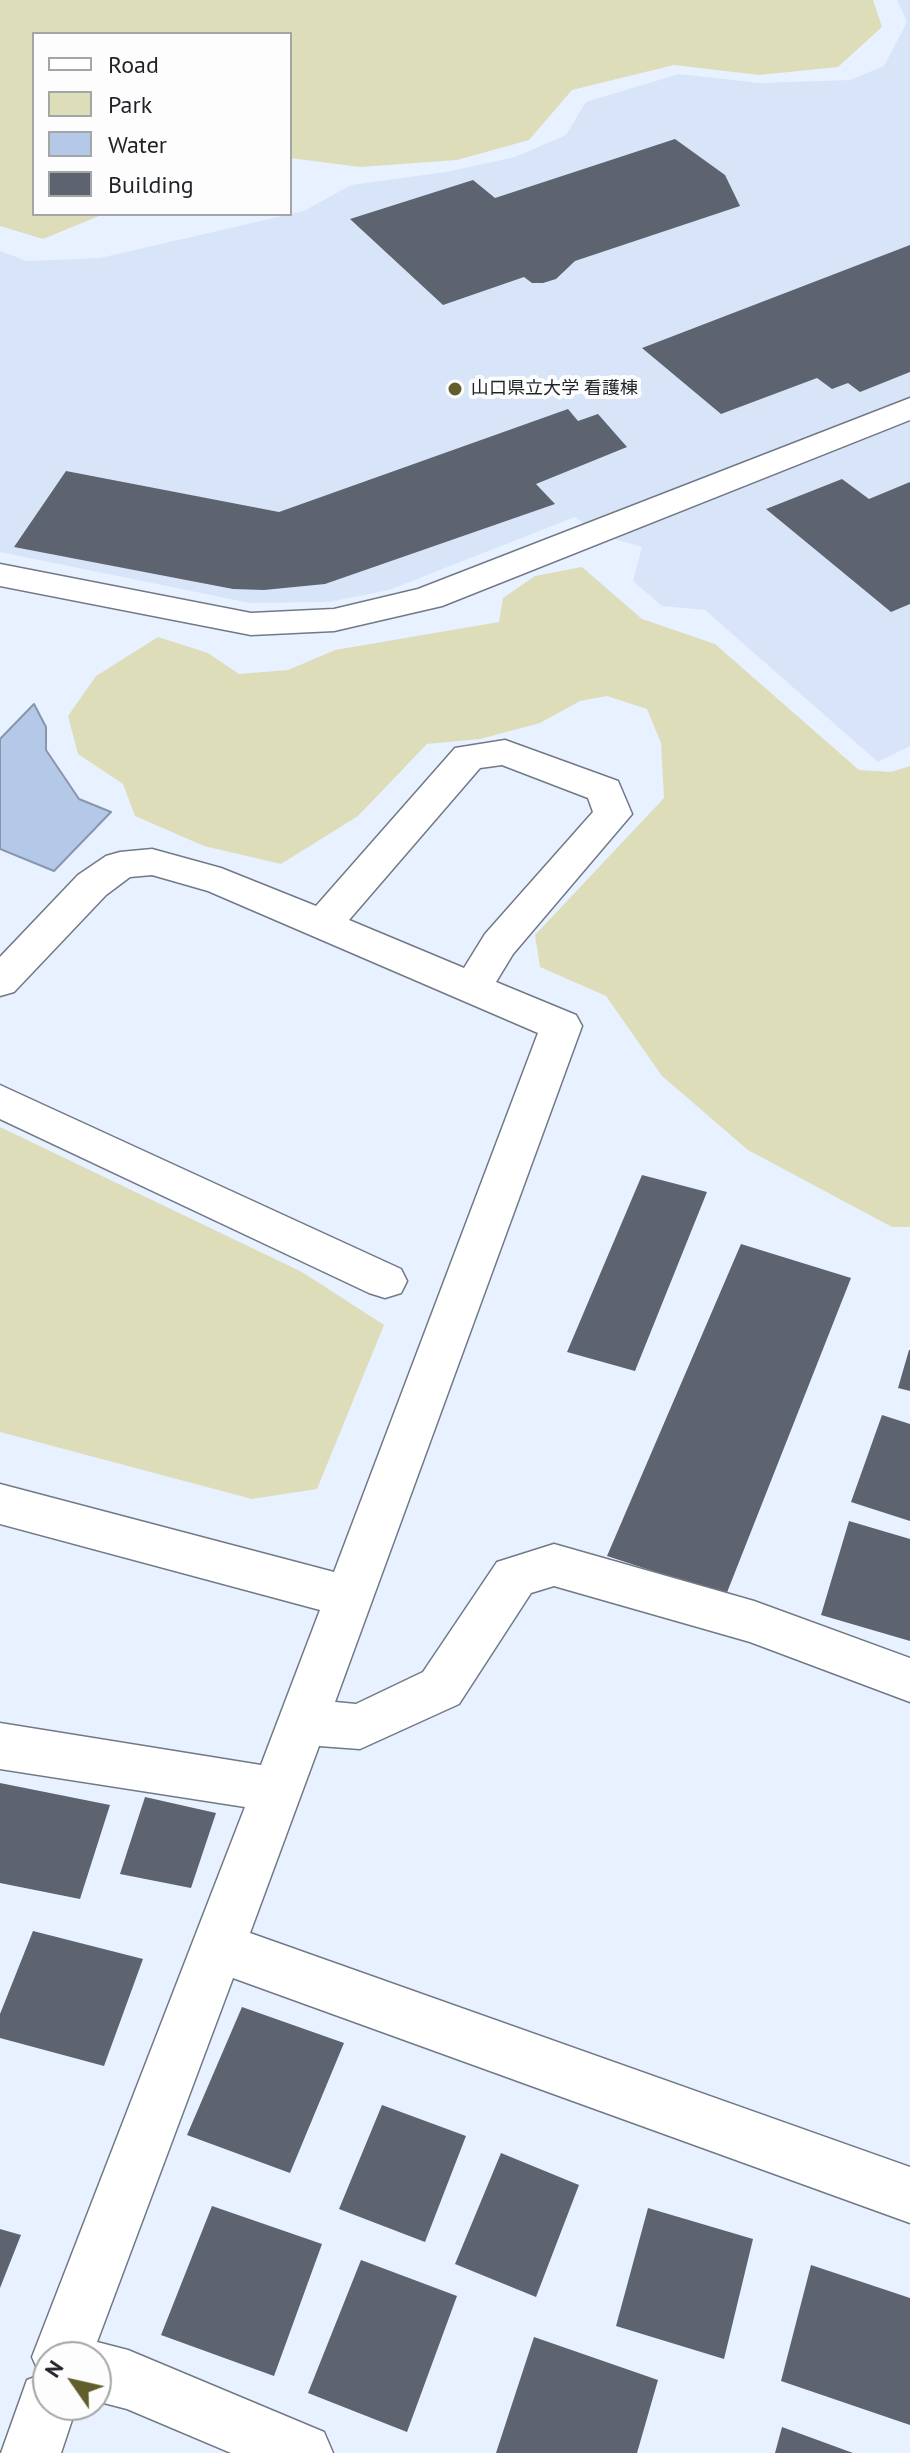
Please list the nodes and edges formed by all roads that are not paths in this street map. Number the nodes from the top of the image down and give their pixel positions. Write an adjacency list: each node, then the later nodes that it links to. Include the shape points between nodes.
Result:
1 (910, 408): 2 (street, via 429,598 334,620 251,624)
2 (0, 575)
3 (323, 924): 4 (street, via 221,881 152,862 120,865 92,885); 5 (street); 5 (street, via 468,757 505,752 605,790 613,814 499,944)
4 (0, 982)
5 (472, 988): 9 (street, via 561,1026)
6 (0, 1101): 7 (street)
7 (385, 1281)
8 (0, 1504): 9 (street)
9 (349, 1597): 11 (street)
10 (910, 1680): 11 (street, via 754,1622 554,1565 514,1577 441,1688 360,1727)
11 (303, 1722): 13 (street)
12 (0, 1746): 13 (street)
13 (276, 1791): 14 (street)
14 (217, 1947): 15 (street); 16 (street)
15 (910, 2195)
16 (68, 2341)
17 (112, 2376): 20 (street)
18 (41, 2421): 19 (street)
19 (31, 2453)
20 (303, 2453)

